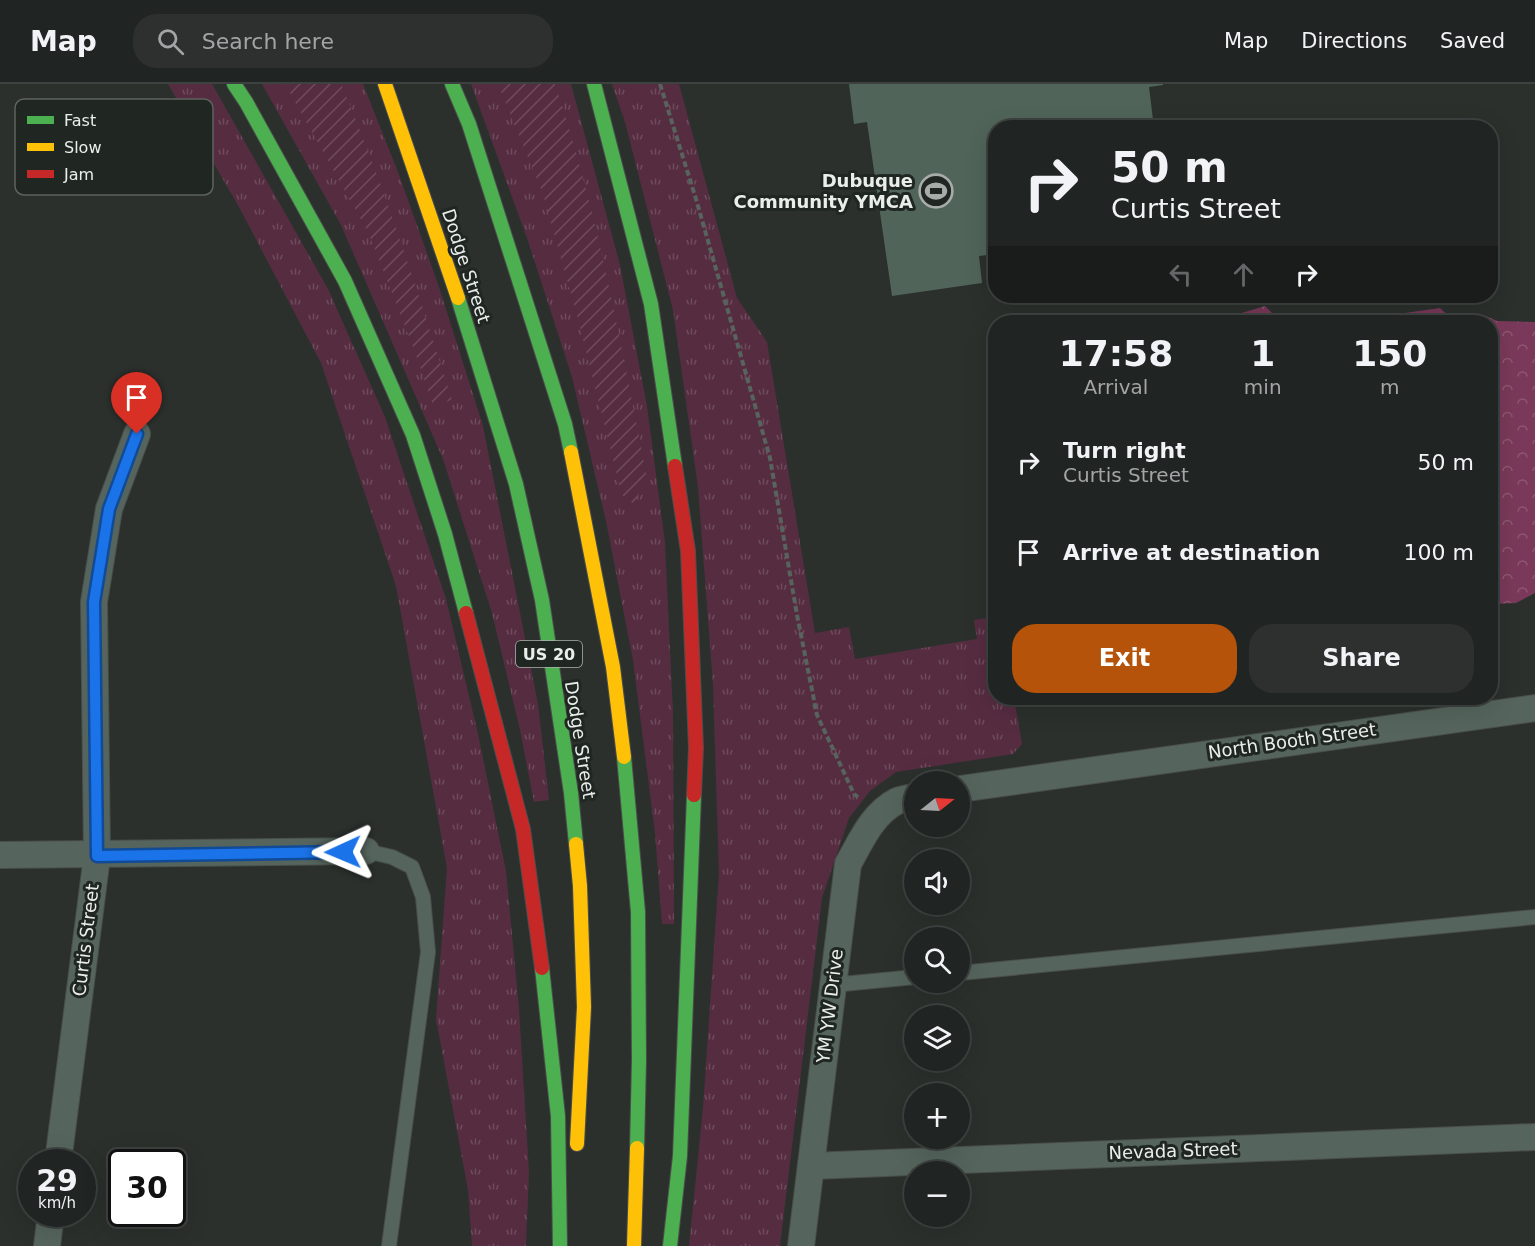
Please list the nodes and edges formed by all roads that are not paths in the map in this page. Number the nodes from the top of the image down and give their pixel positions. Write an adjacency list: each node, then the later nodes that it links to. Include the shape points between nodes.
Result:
1 (234, 84): 24 (highway, via 345,281 413,435 445,534 523,830 545,987 556,1104)
2 (385, 84): 18 (highway, Dodge Street / US 20, via 482,372 516,484 542,600 571,793 580,886 584,1007)
3 (452, 84): 26 (highway, US 20, via 469,124 565,424 613,667 638,912)
4 (594, 84): 27 (highway, via 651,304 688,551 696,748 680,1156)
5 (137, 434): 11 (street, Curtis Street, via 109,509 94,602)
6 (1535, 708): 7 (street, North Booth Street)
7 (970, 787)
8 (904, 799): 15 (street, YM YW Drive, via 876,818 848,864)
9 (366, 851): 11 (street); 23 (lane, via 412,867 423,897 428,952)
10 (0, 855): 11 (street)
11 (97, 856): 17 (street, Curtis Street)
12 (1535, 917): 13 (lane)
13 (970, 972)
14 (904, 978): 15 (lane)
15 (832, 985): 19 (street, YM YW Drive)
16 (1535, 1137): 19 (street, Nevada Street)
17 (60, 1149)
18 (577, 1162)
19 (811, 1166): 28 (street, YM YW Drive)
20 (49, 1227): 22 (street)
21 (574, 1228): 25 (highway)
22 (47, 1246)
23 (389, 1246)
24 (560, 1246)
25 (572, 1246)
26 (634, 1246)
27 (670, 1246)
28 (801, 1246)

